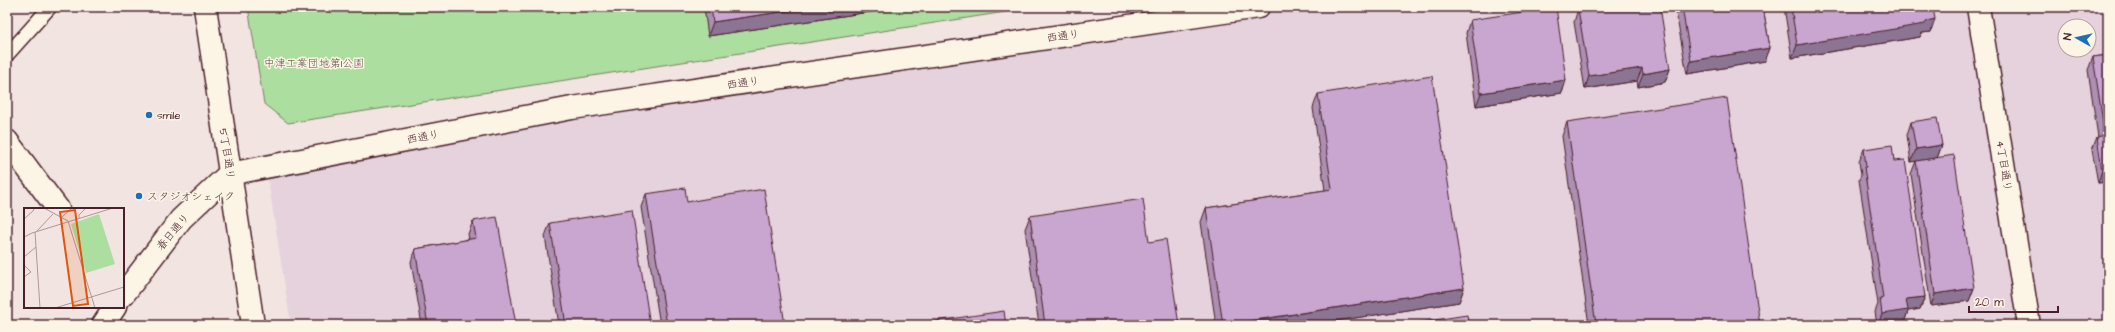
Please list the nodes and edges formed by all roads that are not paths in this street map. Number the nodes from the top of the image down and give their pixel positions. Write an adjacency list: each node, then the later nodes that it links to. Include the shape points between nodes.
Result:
1 (50, 7): 5 (lane)
2 (205, 7): 7 (street, 5丁目通り)
3 (1258, 7): 7 (street, 西通り, via 572,108)
4 (1978, 7): 13 (street, 4丁目通り)
5 (7, 55)
6 (7, 141): 8 (street)
7 (229, 174): 9 (street, 春日通り, via 180,219); 12 (street, 5丁目通り)
8 (57, 208)
9 (124, 294)
10 (114, 308): 11 (street)
11 (104, 325)
12 (254, 325)
13 (2029, 325)

